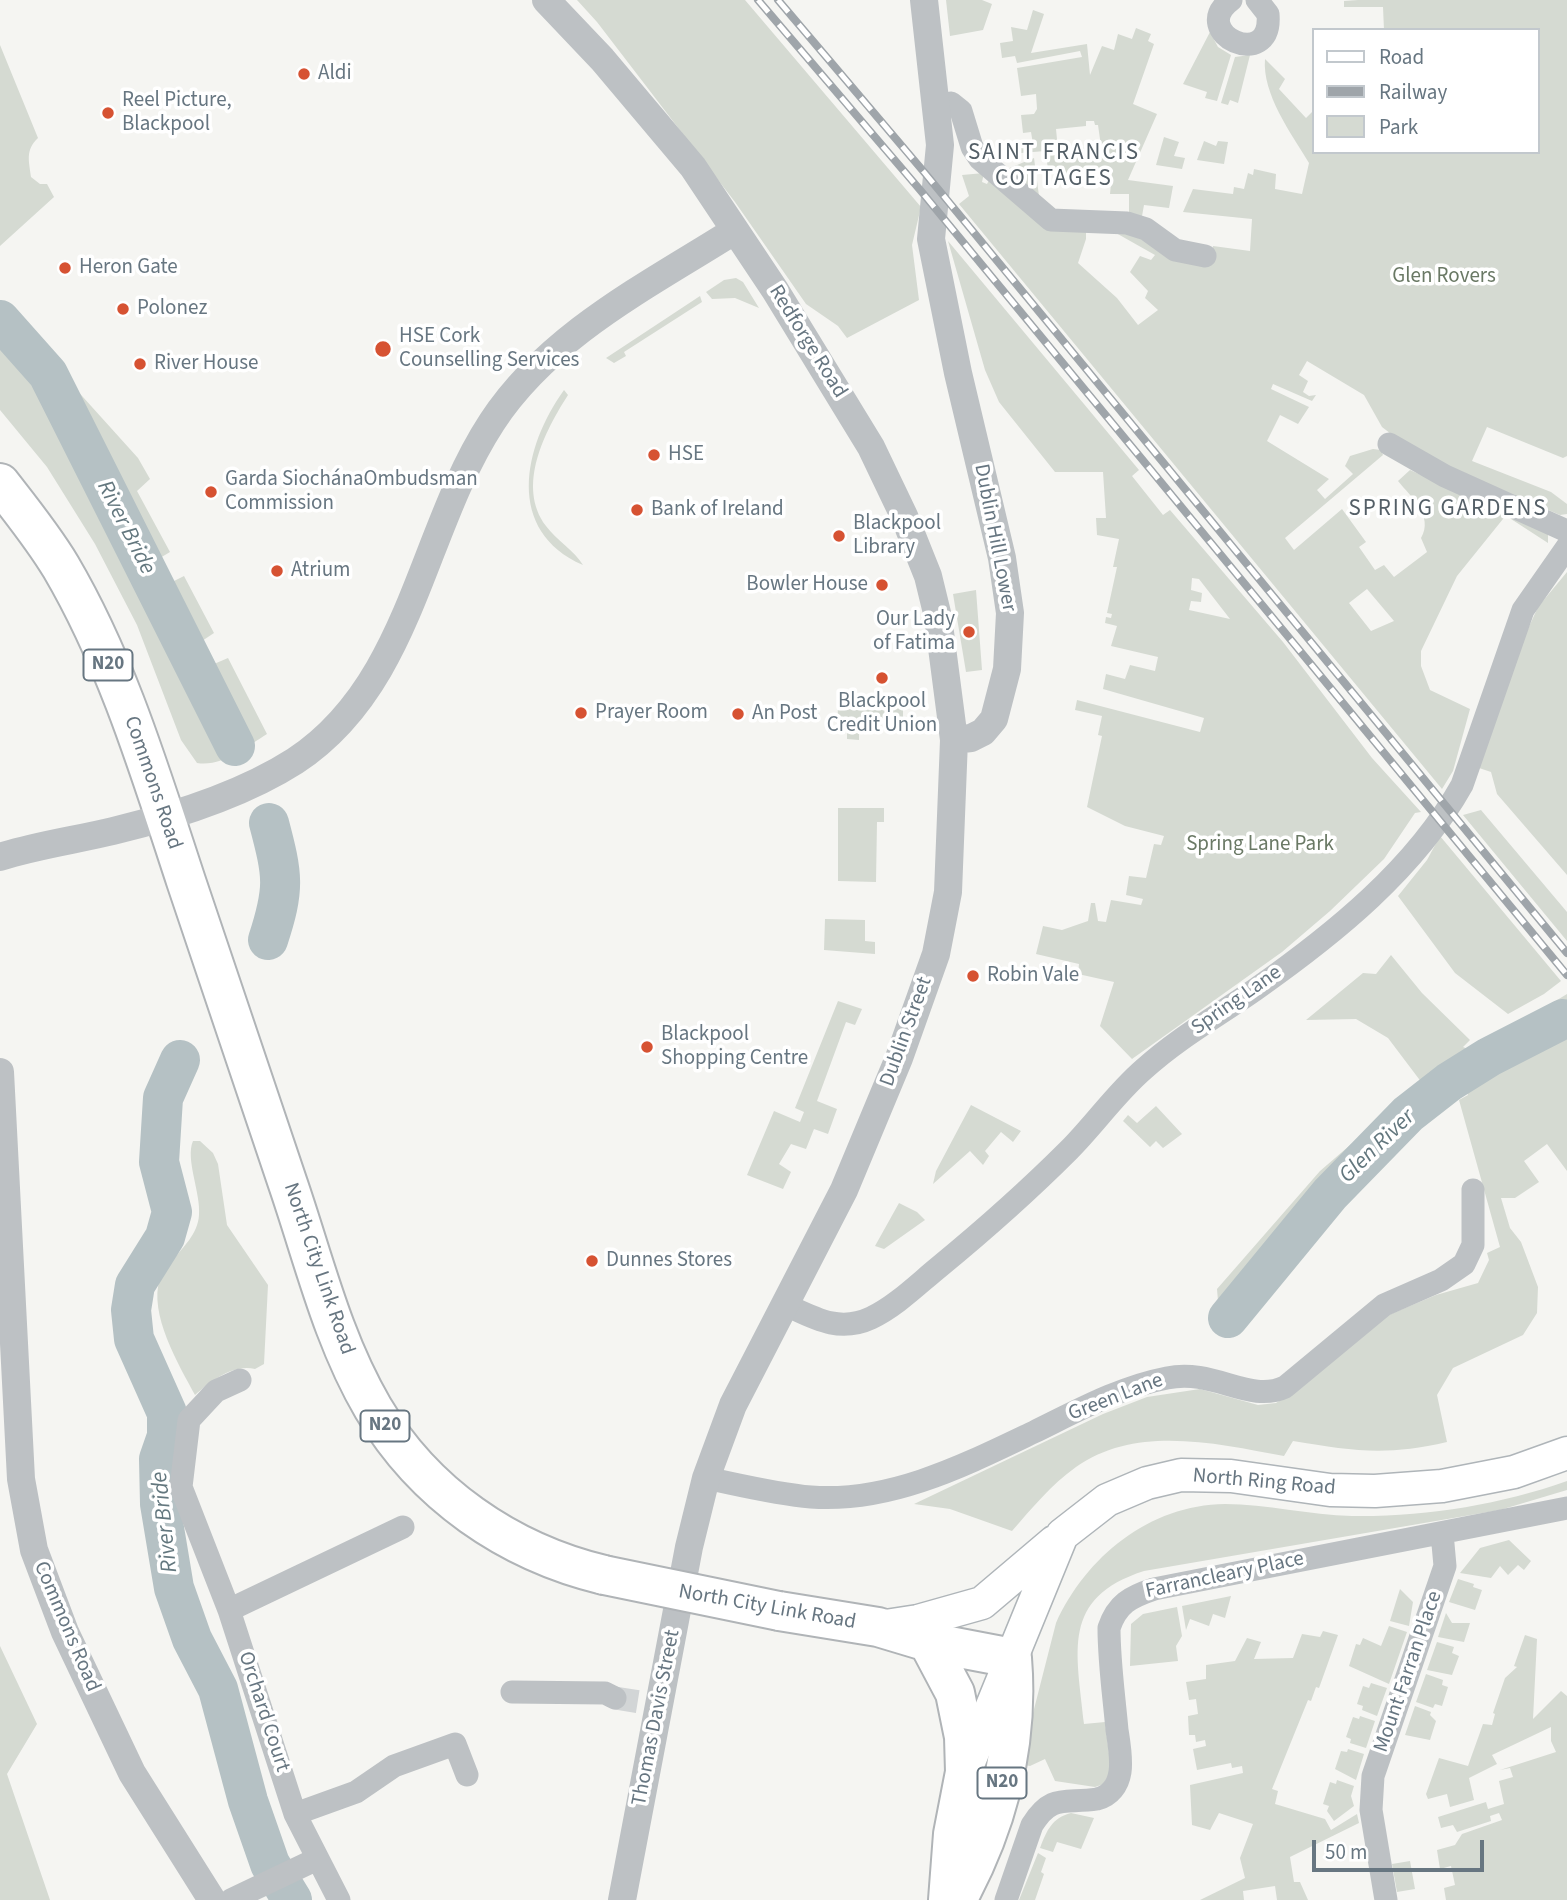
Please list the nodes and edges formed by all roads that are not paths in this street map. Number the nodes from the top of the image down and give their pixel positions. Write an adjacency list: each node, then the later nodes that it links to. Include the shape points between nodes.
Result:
1 (546, 0): 6 (street, Redforge Road, via 693,167)
2 (923, 0): 5 (street, Dublin Hill Lower)
3 (1229, 0): 4 (street, via 1220,15 1222,31 1233,42 1248,45 1262,37 1268,22)
4 (1257, 0)
5 (936, 106): 7 (street, via 951,103 961,111 976,153 1051,220 1127,223 1146,229 1175,250); 12 (street, Dublin Hill Lower, via 940,166 931,239 1010,613 1007,669 995,719 983,733)
6 (734, 231): 12 (street, Redforge Road, via 857,424 904,516 934,597); 13 (street, via 572,335 515,390 470,464 390,650 363,695 341,720 317,744 272,774)
7 (1205, 256)
8 (1389, 444): 10 (street, via 1445,476)
9 (0, 483): 13 (highway, Commons Road / N20, via 61,568 82,607)
10 (1567, 531)
11 (1567, 547): 18 (street, Spring Lane, via 1523,610 1457,794 1434,828 1363,905 1297,959 1144,1068 1002,1216 898,1301 871,1318 848,1325 825,1323)
12 (954, 740): 18 (street, Dublin Street, via 948,891 936,954 844,1190)
13 (167, 817): 14 (street); 15 (highway, Commons Road / N20)
14 (0, 857)
15 (181, 864): 27 (highway, North City Link Road / N20, bridge, via 335,1331 373,1409 427,1479 457,1506 531,1551 570,1567)
16 (0, 1072): 37 (street, Commons Road, via 21,1479 34,1550 65,1632 132,1773)
17 (1473, 1190): 21 (street, Green Lane, via 1473,1245 1464,1264 1441,1280 1384,1305 1273,1393 1249,1391 1206,1377 1162,1378 1105,1398 932,1477 851,1495 810,1497)
18 (786, 1305): 21 (street, Thomas Davis Street, via 733,1405)
19 (240, 1380): 26 (street, Orchard Court, via 216,1391 189,1420 181,1486)
20 (1567, 1453): 25 (main road, North Ring Road, via 1514,1472 1407,1490 1330,1490 1231,1476 1181,1475 1107,1500)
21 (706, 1478): 39 (street, Thomas Davis Street)
22 (1567, 1508): 24 (street, Farrancleary Place)
23 (403, 1527): 26 (street)
24 (1442, 1534): 42 (street, Farrancleary Place, via 1167,1587 1124,1602 1109,1628 1120,1755 1115,1787 1104,1796 1065,1799 1039,1814 1031,1825); 43 (street, Mount Farran Place, via 1445,1566 1373,1776 1371,1810)
25 (1062, 1535): 27 (main road, North City Link Road / N20, via 982,1603); 29 (main road, North Ring Road)
26 (229, 1610): 34 (street, Orchard Court)
27 (878, 1627): 28 (highway, North City Link Road / N20)
28 (928, 1642): 29 (highway, North City Link Road / N20); 32 (highway, N20, via 962,1715)
29 (1012, 1658): 32 (main road, North Ring Road); 41 (highway, N20, via 1014,1723 996,1808 989,1836)
30 (512, 1692): 31 (street, via 605,1693)
31 (615, 1698)
32 (965, 1772): 40 (highway, N20, via 953,1834)
33 (467, 1775): 34 (street, via 455,1744 394,1766 356,1792)
34 (295, 1814): 35 (street, Orchard Court)
35 (307, 1865): 36 (street); 38 (street, Orchard Court)
36 (236, 1897)
37 (212, 1900)
38 (338, 1900)
39 (622, 1900)
40 (948, 1900)
41 (957, 1900)
42 (1006, 1900)
43 (1386, 1900)

